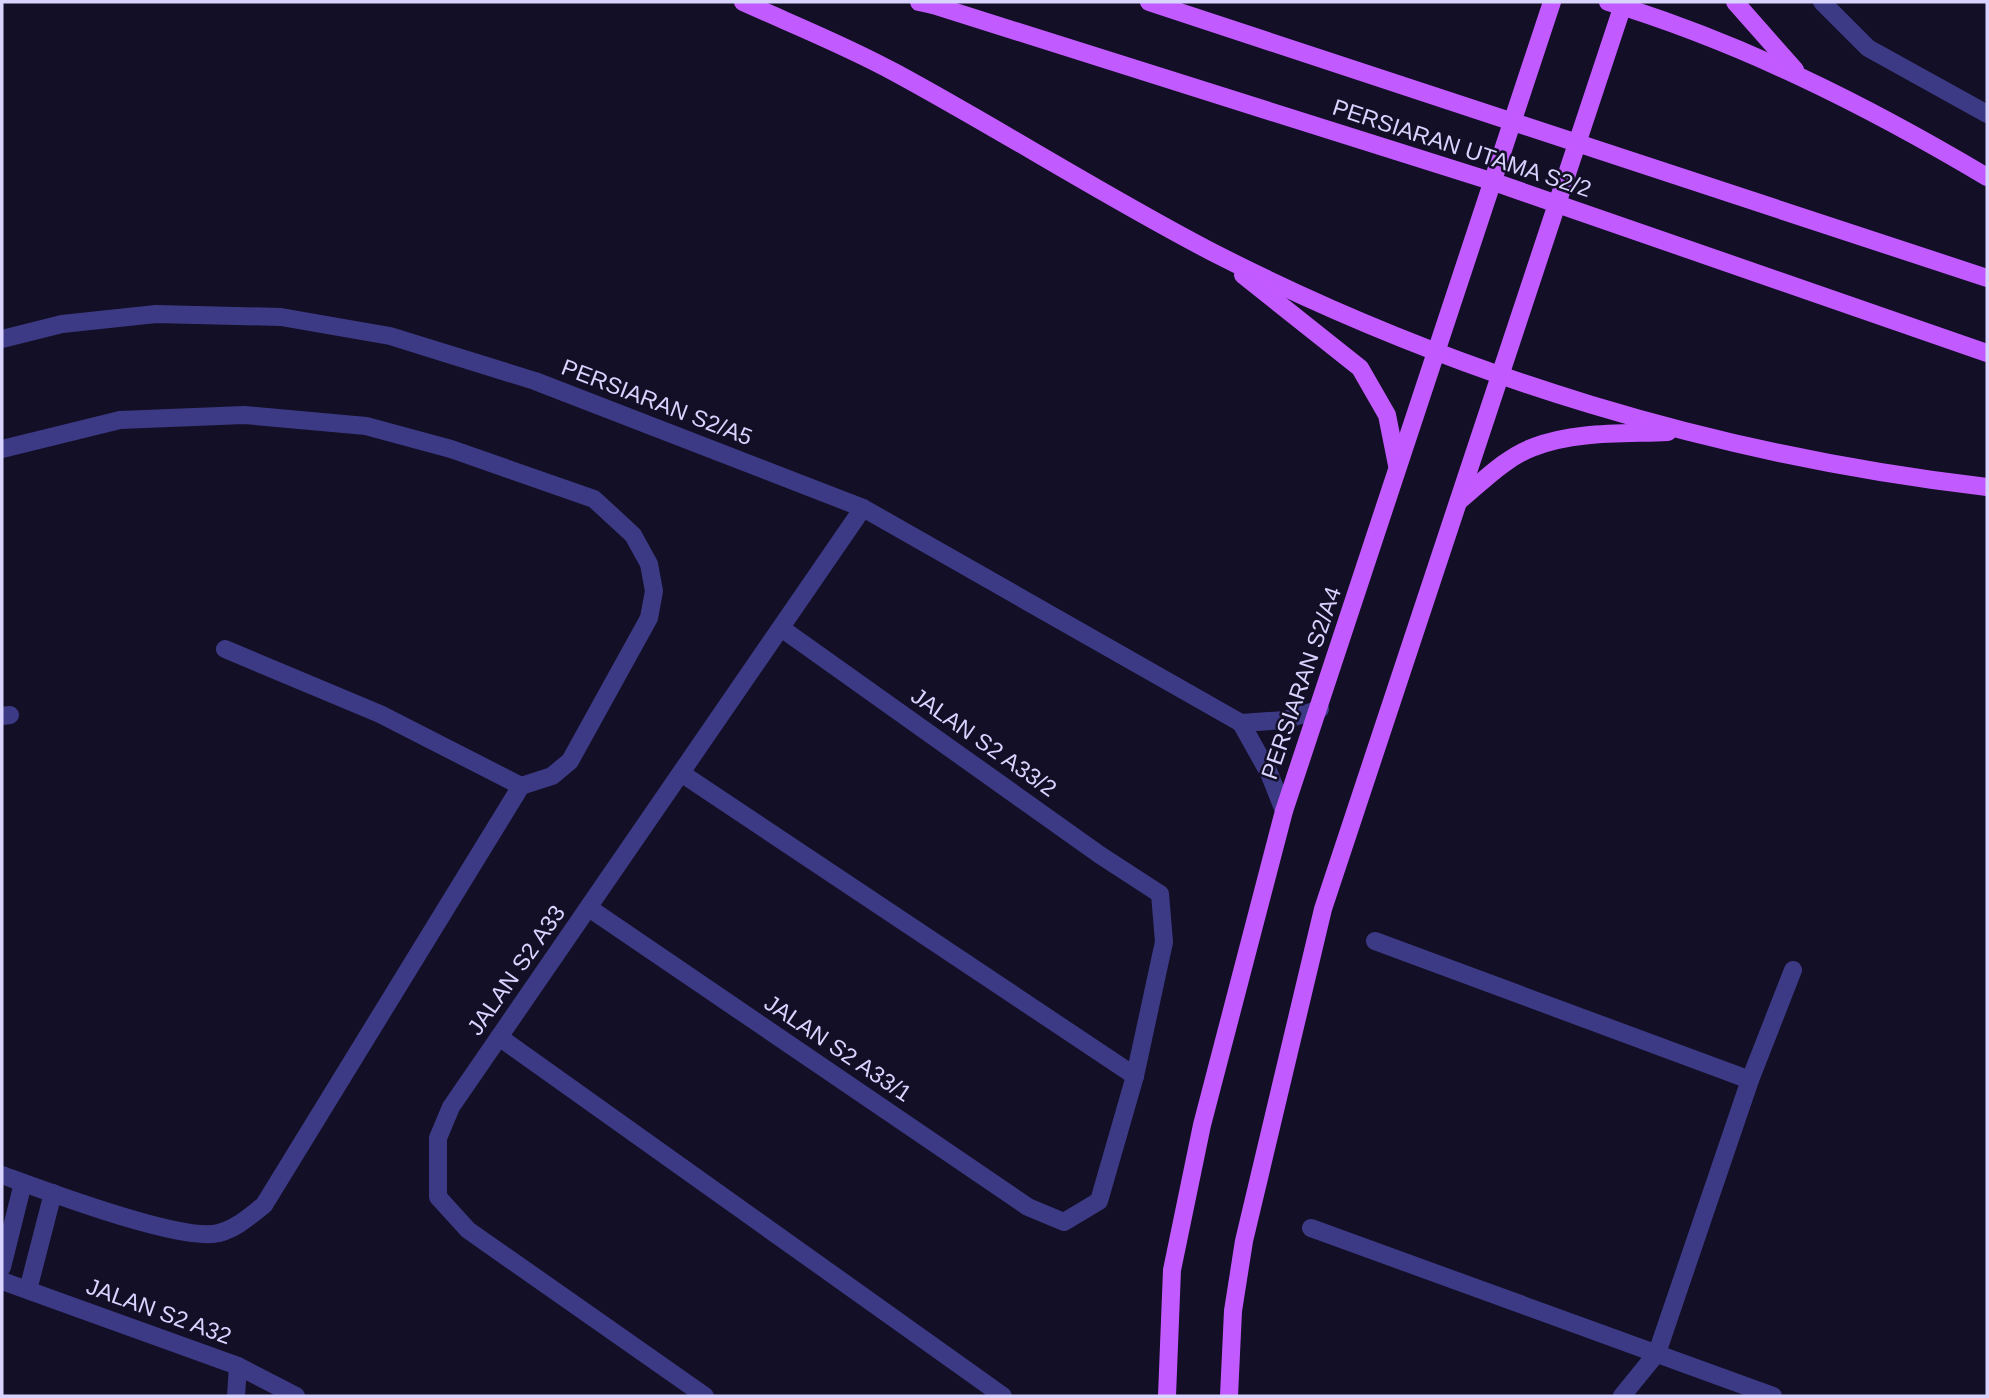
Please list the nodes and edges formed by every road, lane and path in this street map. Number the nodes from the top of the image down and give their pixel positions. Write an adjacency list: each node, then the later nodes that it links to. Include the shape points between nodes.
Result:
1 (743, 2): 11 (main road, via 893,71)
2 (1149, 2): 12 (main road, PERSIARAN UTAMA S2/2, bridge)
3 (1552, 2): 14 (main road, PERSIARAN S2/A4)
4 (1735, 2): 8 (main road)
5 (1822, 2): 9 (street, via 1868,48)
6 (926, 3): 15 (main road, PERSIARAN UTAMA S2/2, bridge, via 1494,182)
7 (1618, 3): 8 (main road, via 1739,47); 16 (main road)
8 (1801, 77): 10 (main road, via 1896,122)
9 (1987, 114)
10 (1987, 177)
11 (1214, 253): 14 (main road, via 1371,327); 19 (main road, via 1360,368 1387,415)
12 (1987, 278)
13 (2, 339): 22 (street, PERSIARAN S2/A5, via 61,324 156,314 281,317 390,336 535,381)
14 (1438, 351): 16 (main road); 19 (main road, PERSIARAN S2/A4)
15 (1987, 352)
16 (1500, 375): 17 (main road, via 1605,411); 21 (main road)
17 (1685, 431): 20 (main road, via 1907,478); 21 (main road, via 1575,436 1532,447)
18 (2, 449): 28 (street, via 120,420 244,415 366,426 450,449 594,499 634,535 649,564 654,591 649,618 570,761 552,776)
19 (1398, 469): 25 (main road, PERSIARAN S2/A4)
20 (1987, 487)
21 (1458, 502): 50 (main road, via 1322,909 1244,1241 1233,1311)
22 (863, 508): 23 (street, JALAN S2 A33); 26 (street, PERSIARAN S2/A5)
23 (781, 628): 27 (street, JALAN S2 A33); 34 (street, JALAN S2 A33/2, via 1160,894 1164,942)
24 (225, 649): 28 (street, via 380,714)
25 (1320, 709): 26 (street, via 1285,720); 29 (main road, PERSIARAN S2/A4)
26 (1241, 723): 29 (street)
27 (681, 774): 30 (street, JALAN S2 A33); 34 (street)
28 (521, 786): 38 (street, via 264,1205 240,1224 217,1234 181,1233)
29 (1284, 811): 49 (main road, PERSIARAN S2/A4, via 1202,1125 1172,1270)
30 (589, 908): 33 (street, JALAN S2 A33); 34 (street, JALAN S2 A33/1, via 1028,1207 1064,1223 1099,1201)
31 (1375, 941): 35 (street)
32 (1793, 970): 35 (street)
33 (499, 1037): 47 (street, JALAN S2 A33, via 451,1107 438,1139 438,1197 468,1230); 48 (street)
34 (1135, 1076)
35 (1750, 1080): 43 (street)
36 (2, 1175): 37 (street)
37 (23, 1183): 38 (street); 40 (street)
38 (53, 1193): 42 (street)
39 (1311, 1228): 43 (street)
40 (2, 1266)
41 (2, 1281): 42 (street, JALAN S2 A32)
42 (28, 1290): 44 (street, JALAN S2 A32)
43 (1657, 1353): 51 (street); 52 (street)
44 (238, 1366): 45 (street); 46 (street, JALAN S2 A32)
45 (236, 1396)
46 (296, 1396)
47 (705, 1396)
48 (1003, 1396)
49 (1167, 1396)
50 (1229, 1396)
51 (1622, 1396)
52 (1773, 1396)

